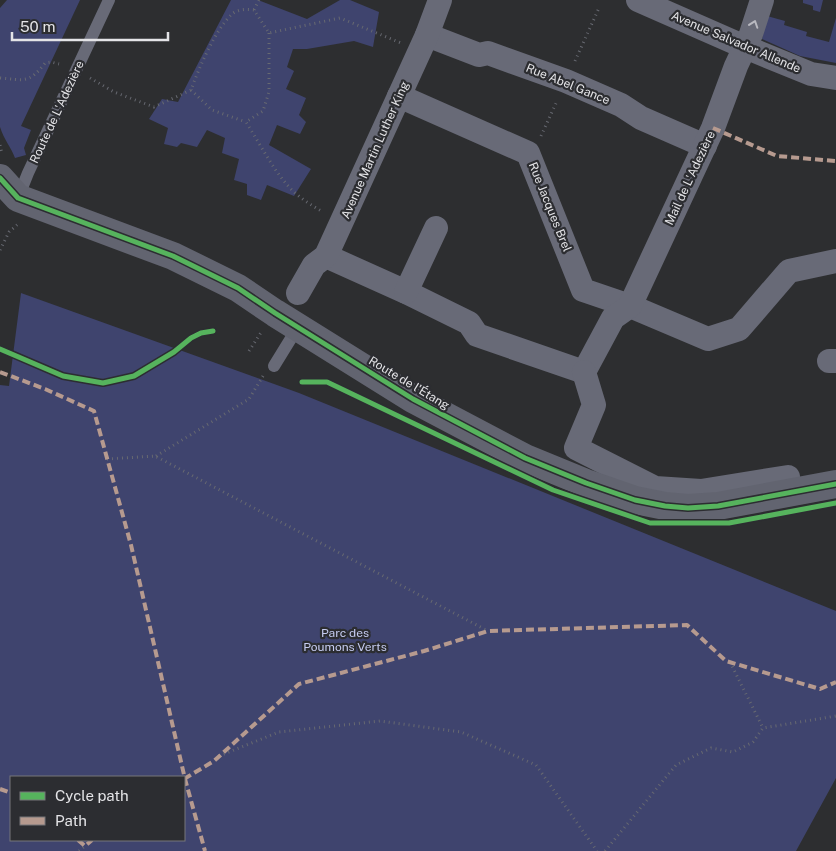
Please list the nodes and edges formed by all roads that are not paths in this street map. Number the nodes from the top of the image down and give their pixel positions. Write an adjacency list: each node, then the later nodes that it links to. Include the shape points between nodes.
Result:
1 (109, 0): 11 (lane, Route de L'Adezière)
2 (440, 0): 5 (street, Avenue Martin Luther King)
3 (638, 0): 6 (street, Avenue Salvador Allende)
4 (762, 0): 6 (street, Mail de L'Adezière, one-way to 4)
5 (424, 43): 8 (street, Avenue Martin Luther King); 9 (street, Rue Abel Gance, via 479,55 488,53 566,81)
6 (745, 47): 7 (street, Avenue Salvador Allende, via 811,74); 9 (street, Mail de L'Adezière)
7 (836, 78)
8 (400, 96): 13 (street, Avenue Martin Luther King); 17 (street, Rue Jacques Brel, via 528,154 583,290)
9 (705, 146): 17 (street, Mail de L'Adezière)
10 (0, 178): 11 (street, Route de l'Étang)
11 (14, 207): 18 (street, Route de l'Étang, via 173,256 238,288)
12 (436, 228): 16 (street)
13 (326, 256): 15 (street, Avenue Martin Luther King, via 314,265); 16 (street)
14 (836, 261): 17 (street, Rue Jacques Brel, via 789,271 739,329 708,339)
15 (298, 292)
16 (406, 292): 20 (street, via 469,323 477,335)
17 (630, 306): 20 (street, via 613,318)
18 (298, 327): 19 (lane); 22 (street, Route de l'Étang, via 413,399 525,458 636,500 688,508 718,506)
19 (270, 368)
20 (584, 372): 21 (street, via 594,405 576,448 585,453 655,488 701,491)
21 (788, 477)
22 (836, 484)

